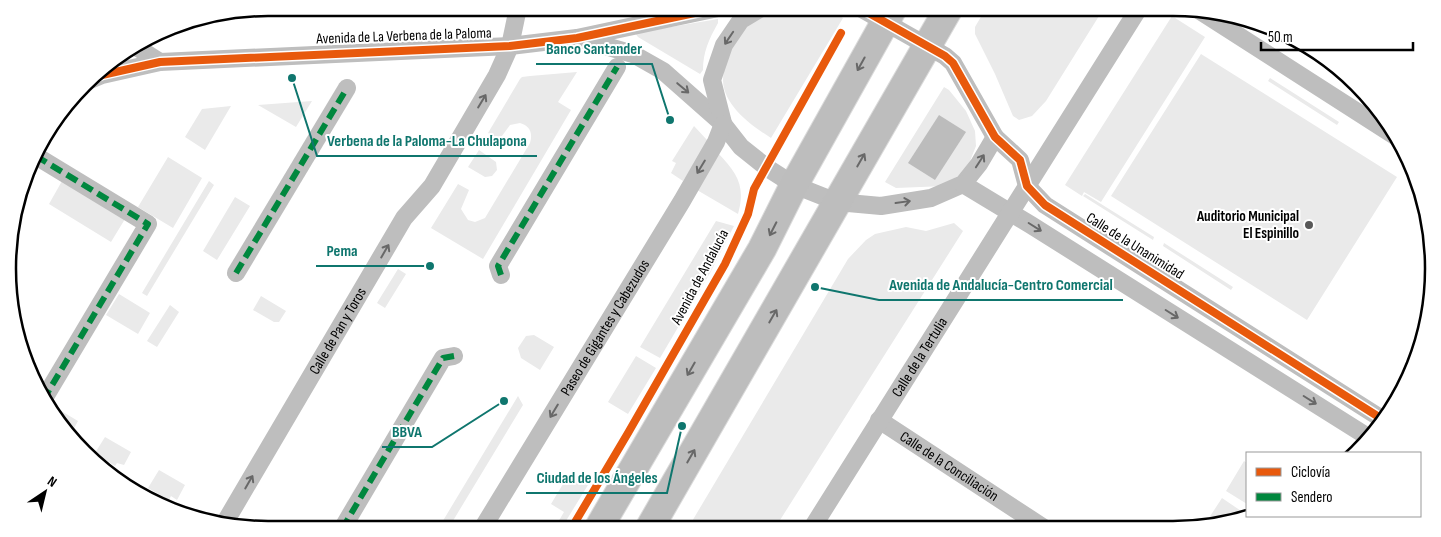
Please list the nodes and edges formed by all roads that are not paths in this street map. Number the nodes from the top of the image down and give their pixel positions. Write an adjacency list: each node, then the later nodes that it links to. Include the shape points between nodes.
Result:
1 (516, 16): 11 (street, Calle de Pan y Toros)
2 (680, 16): 9 (street, Avenida de La Verbena de la Paloma)
3 (748, 16): 19 (street, Avenida de La Verbena de la Paloma, one-way to 19, via 741,20 724,45 712,80)
4 (888, 16): 24 (main road, one-way to 24)
5 (890, 16): 12 (street)
6 (945, 16): 12 (main road)
7 (1134, 16): 25 (street, Calle de la Tertulia)
8 (1213, 19): 20 (street)
9 (577, 38): 11 (street, Avenida de La Verbena de la Paloma); 19 (street, Avenida de La Verbena de la Paloma, one-way to 19, via 633,54 663,71)
10 (1269, 42): 18 (street)
11 (510, 46): 14 (street, Avenida de La Verbena de la Paloma); 35 (street, Calle de Pan y Toros, one-way to 11, via 404,218 432,186 498,76)
12 (928, 46): 21 (street, Calle de la Unanimidad, via 953,63); 26 (main road, one-way to 12)
13 (142, 50): 14 (street)
14 (160, 62): 16 (street, Avenida de La Verbena de la Paloma)
15 (617, 67): 29 (street, via 498,266)
16 (108, 74)
17 (347, 88): 28 (street)
18 (1361, 101)
19 (723, 124): 24 (street, Avenida de La Verbena de la Paloma, via 766,167); 37 (street, Paseo de Gigantes y Cabezudos, one-way to 37, via 716,142)
20 (1382, 128)
21 (995, 137): 23 (street, one-way to 21); 25 (street, Calle de la Unanimidad, via 1020,160)
22 (41, 159): 31 (street, via 148,224)
23 (963, 184): 26 (street, one-way to 23, via 881,206 931,198); 27 (street)
24 (794, 185): 26 (street); 38 (main road, one-way to 38, via 762,250)
25 (1027, 186): 27 (street, Calle de la Tertulia); 32 (street, Calle de la Unanimidad, via 1045,205)
26 (837, 202): 39 (main road, one-way to 26)
27 (1010, 213): 33 (street, Calle de la Tertulia); 34 (street, one-way to 34)
28 (236, 273)
29 (501, 275)
30 (454, 356): 36 (street, via 443,358)
31 (48, 392)
32 (1377, 416)
33 (879, 420): 40 (street, Calle de la Tertulia); 41 (street, Calle de la Conciliación)
34 (1363, 434)
35 (228, 518)
36 (347, 521)
37 (487, 521)
38 (603, 521)
39 (654, 521)
40 (816, 521)
41 (1033, 521)

